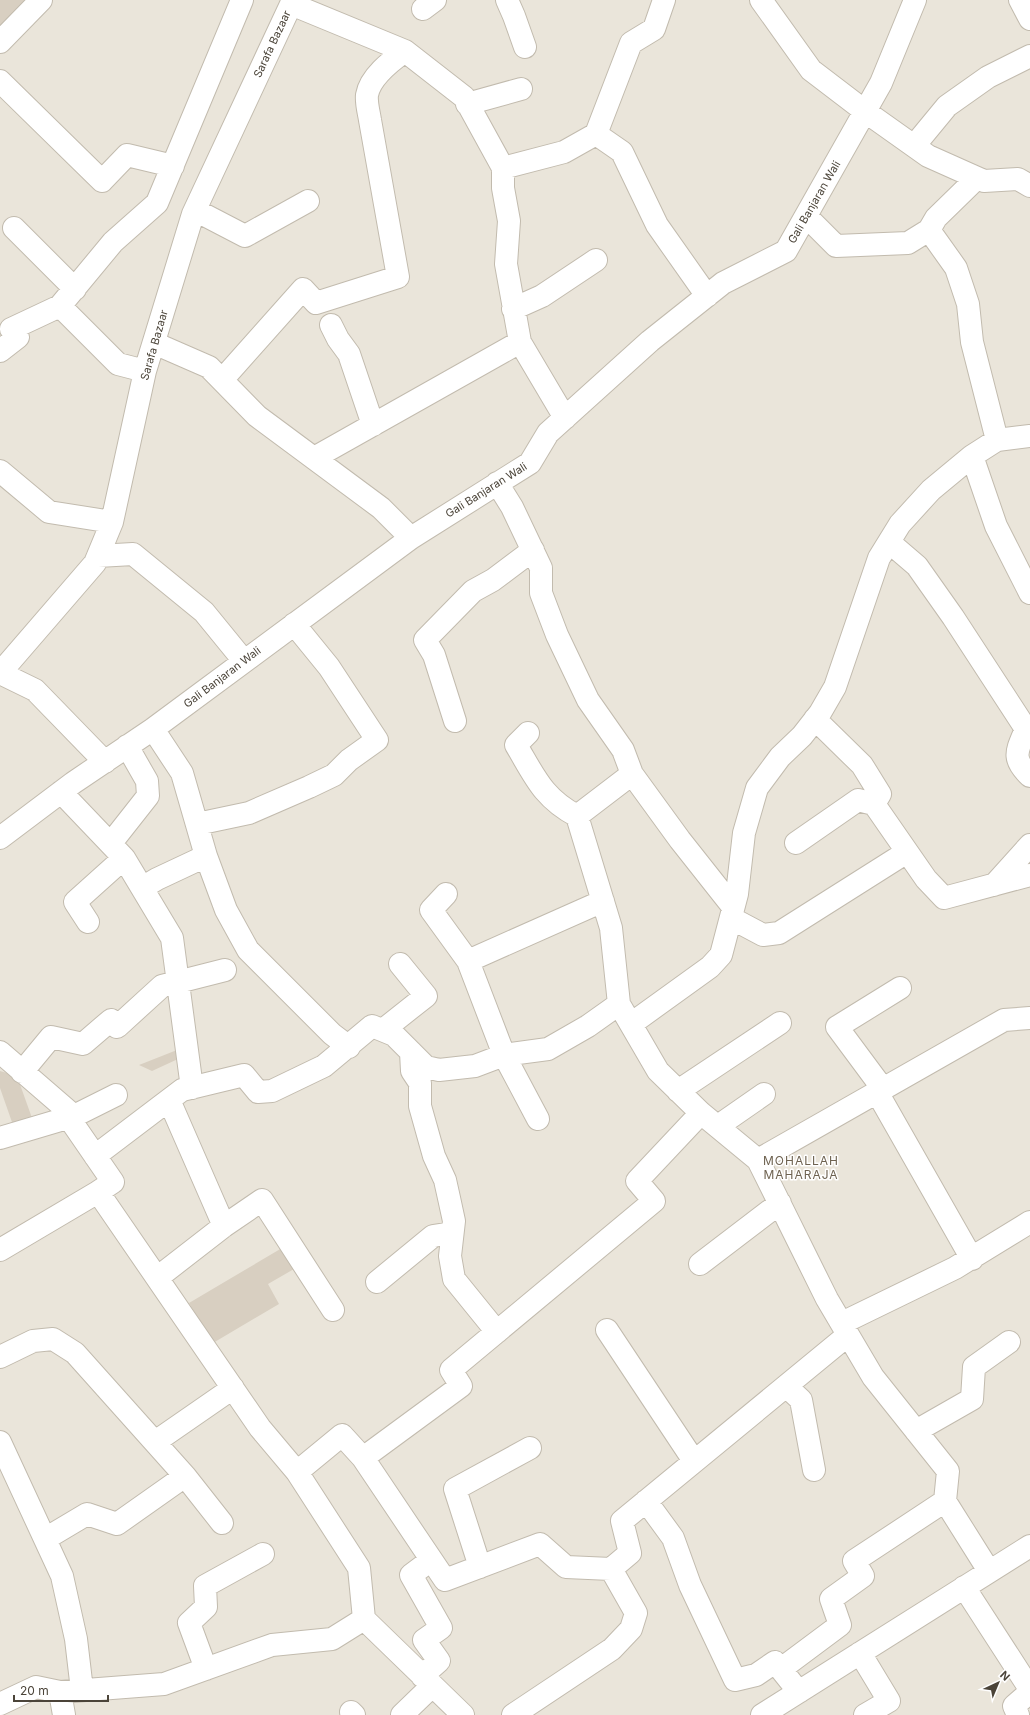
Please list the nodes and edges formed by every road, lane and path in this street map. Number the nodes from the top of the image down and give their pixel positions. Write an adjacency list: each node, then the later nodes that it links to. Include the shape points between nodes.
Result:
1 (41, 0): 10 (street)
2 (242, 0): 20 (street)
3 (507, 0): 11 (street)
4 (664, 0): 18 (street, via 654,29 630,43)
5 (761, 0): 17 (street, via 811,70)
6 (915, 0): 17 (street, Gali Banjaran Wali, via 881,83)
7 (1020, 0): 9 (street)
8 (292, 2): 12 (street); 25 (street, Sarafa Bazaar)
9 (1030, 19)
10 (0, 42)
11 (525, 47)
12 (405, 51): 16 (street, via 464,97); 39 (street, via 387,63 376,76 367,95 398,276 316,303 303,289)
13 (1030, 56): 19 (street, via 988,77 947,106)
14 (0, 81): 20 (street, via 102,181 127,155)
15 (521, 89): 16 (street)
16 (467, 104): 21 (street)
17 (866, 112): 19 (street); 26 (street, Gali Banjaran Wali)
18 (596, 134): 21 (street, via 564,152); 31 (street, via 622,152 657,225)
19 (914, 146): 22 (street, via 928,156)
20 (172, 166): 30 (street, via 157,203 114,242)
21 (502, 168): 33 (street, via 509,221 506,264)
22 (976, 178): 23 (street, via 984,181 1018,179); 28 (street, via 936,218)
23 (1030, 186)
24 (308, 201): 25 (street, via 244,236)
25 (195, 210): 36 (street, Sarafa Bazaar)
26 (806, 216): 28 (street, via 836,246 908,243); 31 (street, Gali Banjaran Wali, via 786,251 723,283)
27 (14, 228): 30 (street)
28 (929, 230): 43 (street, via 956,268 968,304 972,342)
29 (596, 260): 33 (street, via 542,296)
30 (75, 289): 32 (street)
31 (707, 296): 40 (street, Gali Banjaran Wali, via 650,341)
32 (60, 306): 37 (street, via 11,329 18,337); 38 (street, via 118,364)
33 (513, 309): 35 (street)
34 (331, 325): 41 (street, via 349,354)
35 (520, 342): 40 (street); 41 (street)
36 (154, 343): 38 (street, Sarafa Bazaar); 39 (street, via 209,367)
37 (0, 351)
38 (145, 371): 48 (street, Sarafa Bazaar)
39 (222, 380): 45 (street, via 257,416)
40 (565, 418): 47 (street, Gali Banjaran Wali, via 548,433 530,463)
41 (373, 425): 45 (street)
42 (1030, 436): 43 (street)
43 (998, 440): 44 (street)
44 (972, 456): 50 (street, via 930,490 900,524); 53 (street, via 996,526)
45 (314, 458): 49 (street, via 381,508)
46 (0, 471): 48 (street, via 49,512)
47 (497, 483): 49 (street, Gali Banjaran Wali); 51 (street, via 512,506)
48 (112, 522): 52 (street, Sarafa Bazaar)
49 (411, 538): 54 (street, Gali Banjaran Wali)
50 (889, 542): 57 (street, via 880,558 834,687); 64 (street, via 917,566 1026,729 1016,752 1020,767)
51 (533, 550): 58 (street, via 492,580 473,590 425,640 434,655); 63 (street, via 541,568 541,593 557,635 588,700 623,750)
52 (98, 556): 55 (street, via 133,554 204,612); 56 (street, Sarafa Bazaar, via 95,563)
53 (1030, 593)
54 (294, 624): 55 (street, Gali Banjaran Wali); 68 (street, via 329,667 377,740 349,760 334,776 249,813)
55 (244, 661): 59 (street, Gali Banjaran Wali)
56 (2, 666): 62 (street, via 35,690)
57 (815, 719): 66 (street, via 862,765 880,794); 80 (street, via 780,757 757,788 744,833 737,894)
58 (455, 721)
59 (153, 729): 61 (street, Gali Banjaran Wali); 68 (street, via 182,773)
60 (528, 733): 67 (street, via 516,745 546,793 560,807)
61 (127, 746): 62 (street, Gali Banjaran Wali); 72 (street, via 147,781 148,796)
62 (105, 762): 65 (street, Gali Banjaran Wali)
63 (632, 774): 67 (street); 80 (street)
64 (1030, 776)
65 (61, 792): 69 (street, Gali Banjaran Wali); 72 (street)
66 (874, 804): 70 (street, via 858,800); 73 (street)
67 (577, 816): 79 (street)
68 (197, 824): 74 (street)
69 (0, 838)
70 (796, 843)
71 (1030, 845): 76 (street)
72 (117, 850): 77 (street); 81 (street, via 75,902)
73 (907, 852): 76 (street, via 926,879 944,898); 80 (street, via 778,933 763,935)
74 (206, 856): 77 (street); 92 (street, via 226,910 248,950 332,1034)
75 (1030, 875): 76 (street)
76 (994, 885)
77 (142, 888): 85 (street, via 172,938)
78 (446, 894): 82 (street, via 431,910)
79 (603, 901): 82 (street); 87 (street, via 611,928)
80 (732, 913): 90 (street, via 721,955 710,966)
81 (88, 922)
82 (468, 961): 95 (street)
83 (400, 964): 91 (street, via 426,996)
84 (225, 970): 85 (street)
85 (178, 982): 96 (street, via 162,986 118,1027 111,1020 83,1044 51,1038); 97 (street)
86 (900, 988): 99 (street, via 836,1027)
87 (619, 1004): 90 (street); 95 (street, via 548,1049)
88 (1030, 1018): 99 (street, via 1004,1020)
89 (780, 1023): 98 (street)
90 (631, 1024): 98 (street, via 658,1071)
91 (383, 1030): 92 (street, via 372,1026 358,1036); 94 (street, via 394,1035)
92 (349, 1047): 97 (street, via 324,1066 272,1091 258,1092 244,1075)
93 (0, 1052): 96 (street)
94 (411, 1052): 95 (street, via 426,1067 439,1070 475,1066); 114 (street, via 412,1071 420,1083 420,1106 434,1156 445,1180 454,1221)
95 (504, 1055): 105 (street)
96 (22, 1072): 104 (street, via 49,1093)
97 (192, 1088): 102 (street, via 182,1090)
98 (678, 1091): 103 (street)
99 (880, 1091): 109 (street); 116 (street)
100 (764, 1094): 106 (street)
101 (116, 1095): 104 (street)
102 (169, 1100): 108 (street); 113 (street)
103 (701, 1113): 106 (street); 123 (street, via 637,1181 654,1201)
104 (72, 1117): 107 (street); 108 (street)
105 (538, 1119)
106 (718, 1126): 109 (street)
107 (0, 1138)
108 (95, 1156): 110 (street, via 113,1182)
109 (758, 1160): 111 (street)
110 (98, 1192): 115 (street); 118 (street)
111 (780, 1203): 117 (street); 121 (street, via 827,1299)
112 (1029, 1224): 116 (street)
113 (224, 1226): 118 (street); 120 (street, via 262,1200)
114 (452, 1232): 119 (street, via 433,1236); 123 (street, via 450,1256 454,1279)
115 (0, 1250)
116 (972, 1259): 121 (street)
117 (700, 1264)
118 (157, 1278): 127 (street)
119 (377, 1282)
120 (333, 1310)
121 (845, 1329): 126 (street); 128 (street, via 873,1377)
122 (607, 1330): 133 (street)
123 (497, 1332): 132 (street, via 451,1370 461,1386)
124 (1009, 1342): 128 (street, via 974,1367 972,1399)
125 (0, 1357): 130 (street, via 33,1341 53,1339 75,1353)
126 (786, 1386): 133 (street); 134 (street, via 801,1400)
127 (233, 1388): 130 (street); 135 (street, via 260,1428)
128 (916, 1431): 138 (street, via 948,1471)
129 (0, 1442): 137 (street)
130 (155, 1442): 136 (street)
131 (530, 1448): 145 (street, via 454,1490)
132 (363, 1458): 135 (street, via 342,1435); 144 (street)
133 (694, 1461): 139 (street)
134 (814, 1470)
135 (297, 1472): 149 (street, via 359,1568)
136 (185, 1476): 140 (street); 141 (street, via 117,1524 87,1514)
137 (8, 1479): 141 (street)
138 (945, 1500): 147 (street); 152 (street, via 854,1560 863,1576 832,1599 840,1625)
139 (646, 1501): 146 (street, via 622,1521 630,1553); 152 (street, via 673,1538 690,1585 735,1680 756,1675 775,1662)
140 (222, 1523)
141 (45, 1539): 154 (street, via 62,1576 76,1639)
142 (1030, 1546): 147 (street)
143 (263, 1554): 151 (street, via 205,1586 206,1607 188,1623)
144 (431, 1560): 145 (street, via 445,1580); 153 (street, via 412,1575 441,1628 424,1640 439,1661)
145 (480, 1567): 146 (street, via 540,1544 566,1567)
146 (611, 1569): 162 (street, via 636,1613 631,1629 612,1649)
147 (989, 1571): 148 (street)
148 (964, 1588): 150 (street); 155 (street)
149 (364, 1620): 151 (street, via 332,1639 272,1645); 153 (street)
150 (860, 1654): 157 (street); 164 (street, via 889,1701)
151 (206, 1669): 154 (street, via 164,1684)
152 (781, 1669): 157 (street)
153 (427, 1681): 160 (street); 161 (street)
154 (82, 1690): 156 (street)
155 (1030, 1691): 165 (street, via 1014,1706)
156 (60, 1692): 158 (street, via 36,1687); 159 (street)
157 (799, 1692): 163 (street)
158 (0, 1704)
159 (64, 1715)
160 (402, 1715)
161 (463, 1715)
162 (513, 1715)
163 (762, 1715)
164 (865, 1715)
165 (1018, 1715)

